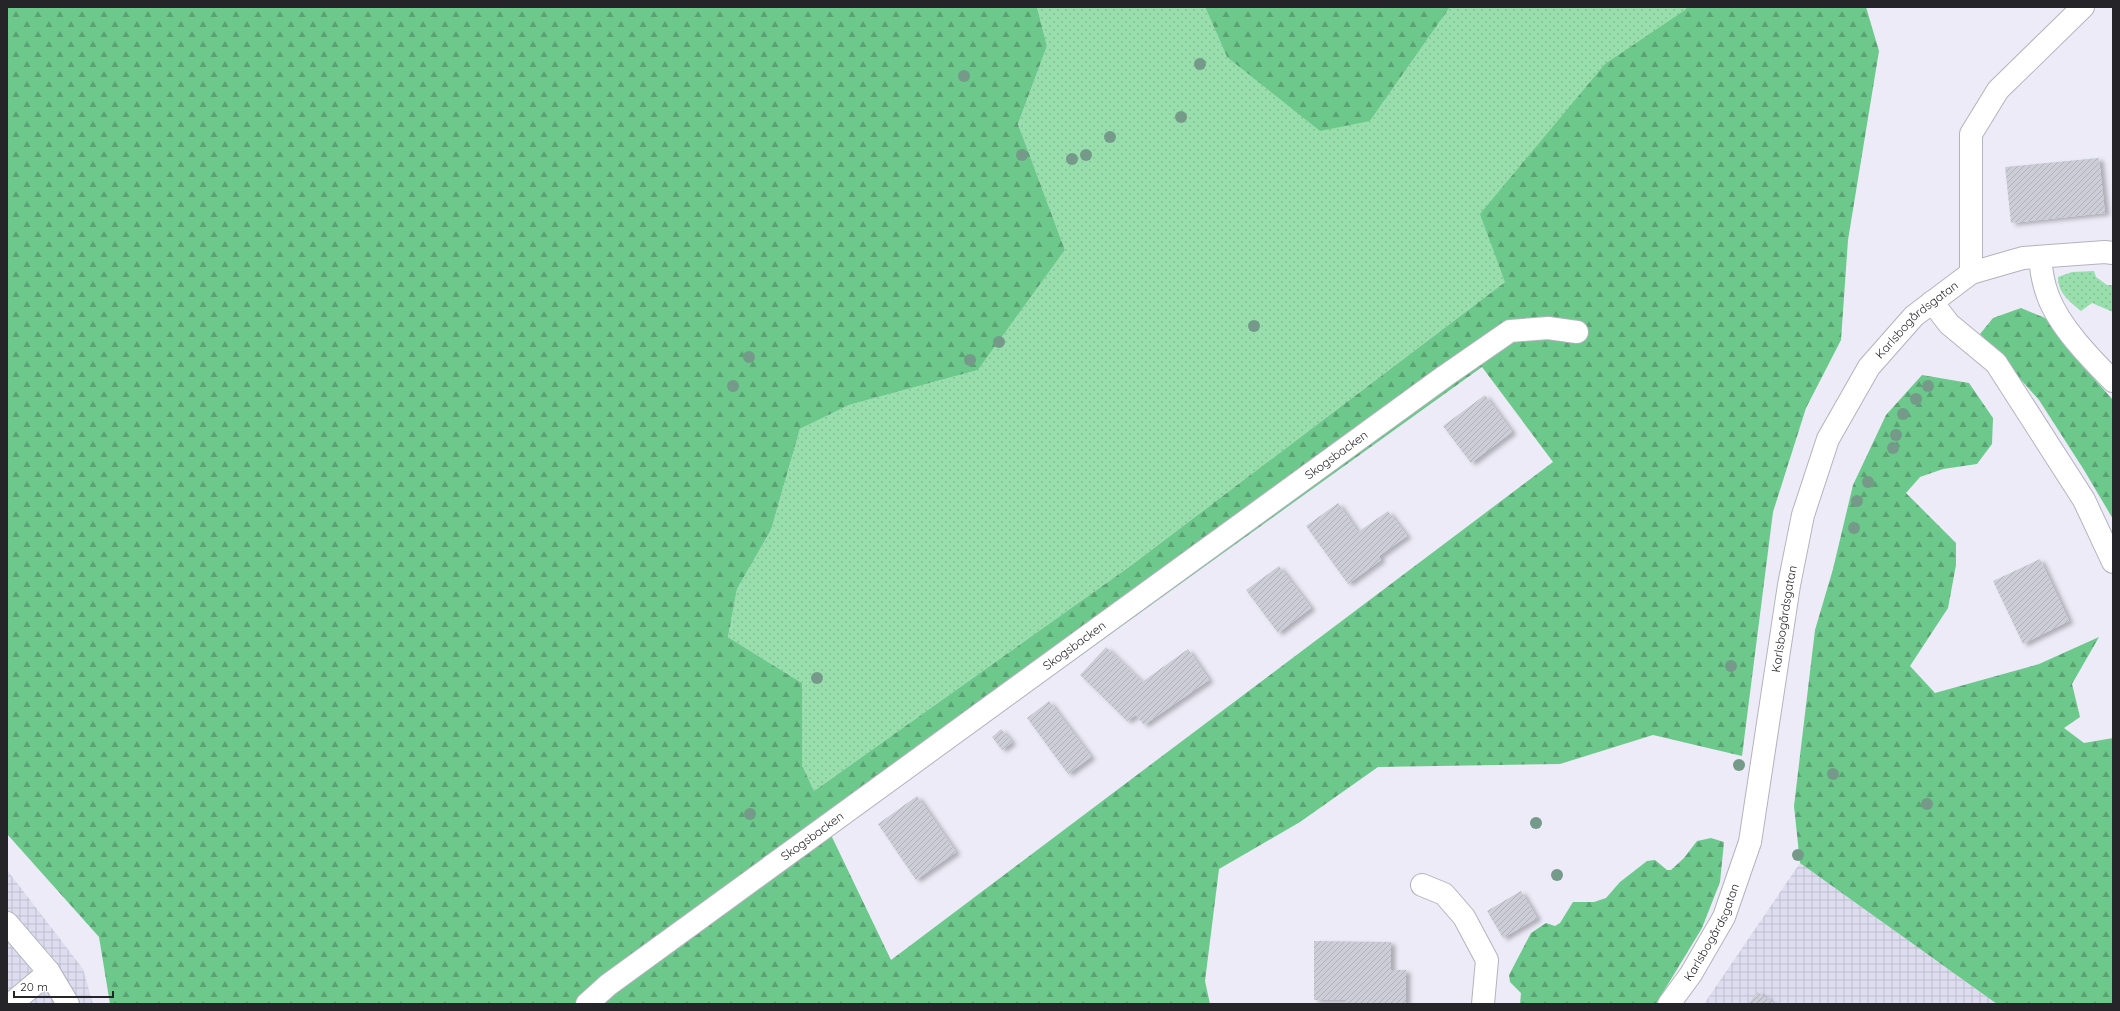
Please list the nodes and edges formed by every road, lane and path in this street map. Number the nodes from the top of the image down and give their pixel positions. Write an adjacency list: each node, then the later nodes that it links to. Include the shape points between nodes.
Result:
1 (2083, 7): 4 (street, Karlsbogårdsgatan, via 1998,90 1971,134)
2 (2113, 253): 3 (street, Karlsbogårdsgatan)
3 (2040, 256): 4 (street, Karlsbogårdsgatan, via 2023,258); 7 (street, via 2048,297 2062,321 2082,348)
4 (1971, 273): 5 (street, Karlsbogårdsgatan)
5 (1932, 302): 8 (street, via 1949,324 1996,363 2084,500); 16 (street, Karlsbogårdsgatan, via 1914,316 1869,367 1828,439 1803,515 1789,585 1750,842 1724,918 1692,974)
6 (1577, 332): 14 (street, Skogsbacken, via 1548,328 1510,331 640,961)
7 (2113, 381)
8 (2113, 562)
9 (1422, 885): 15 (street, via 1444,894 1464,916 1487,960)
10 (7, 923): 11 (street)
11 (49, 972): 12 (street); 13 (street)
12 (12, 1004)
13 (68, 1004)
14 (587, 1004)
15 (1483, 1004)
16 (1669, 1004)

